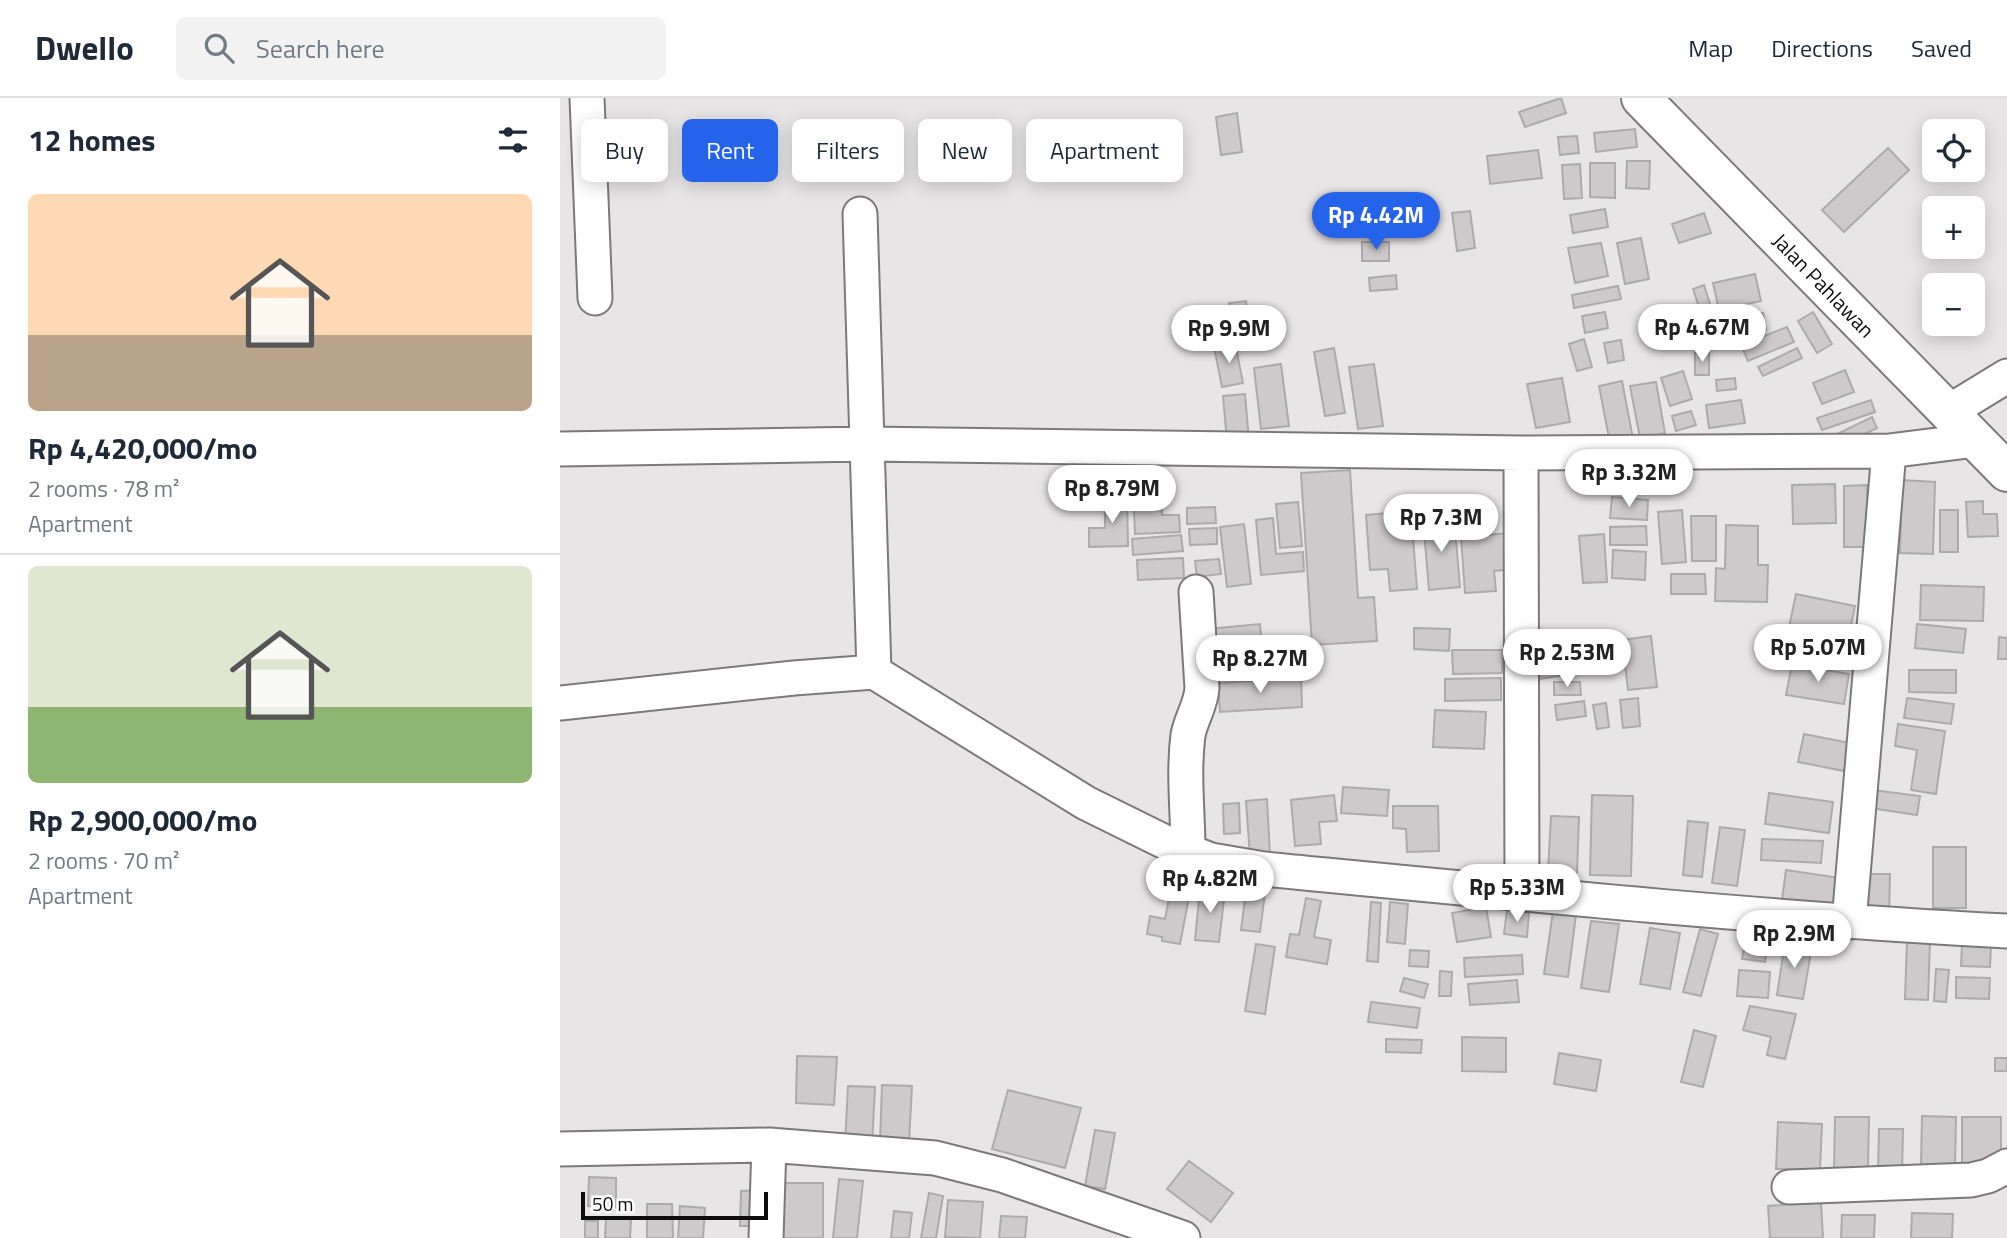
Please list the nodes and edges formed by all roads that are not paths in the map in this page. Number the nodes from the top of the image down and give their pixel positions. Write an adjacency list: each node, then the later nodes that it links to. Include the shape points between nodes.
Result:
1 (587, 98): 4 (street)
2 (1641, 98): 6 (highway, Jalan Pahlawan)
3 (860, 214): 8 (street)
4 (595, 298)
5 (2007, 376): 6 (street)
6 (1948, 412): 7 (highway, Jalan Pahlawan)
7 (1976, 440): 10 (street); 12 (highway, Jalan Pahlawan)
8 (867, 444): 9 (street); 11 (street); 14 (street)
9 (560, 449)
10 (1889, 451): 11 (street); 18 (street)
11 (1521, 453): 17 (street)
12 (2007, 472)
13 (1196, 592): 16 (street, via 1202,688 1186,758)
14 (874, 672): 15 (street); 16 (street, via 1086,803)
15 (560, 703)
16 (1188, 851): 17 (street, via 1264,869)
17 (1522, 894): 18 (street)
18 (1849, 922): 19 (street)
19 (2007, 931)
20 (769, 1145): 21 (street); 24 (street); 25 (street, via 935,1158 1002,1175)
21 (560, 1149)
22 (2007, 1167): 23 (street, via 1971,1180)
23 (1789, 1187)
24 (766, 1238)
25 (1183, 1238)

